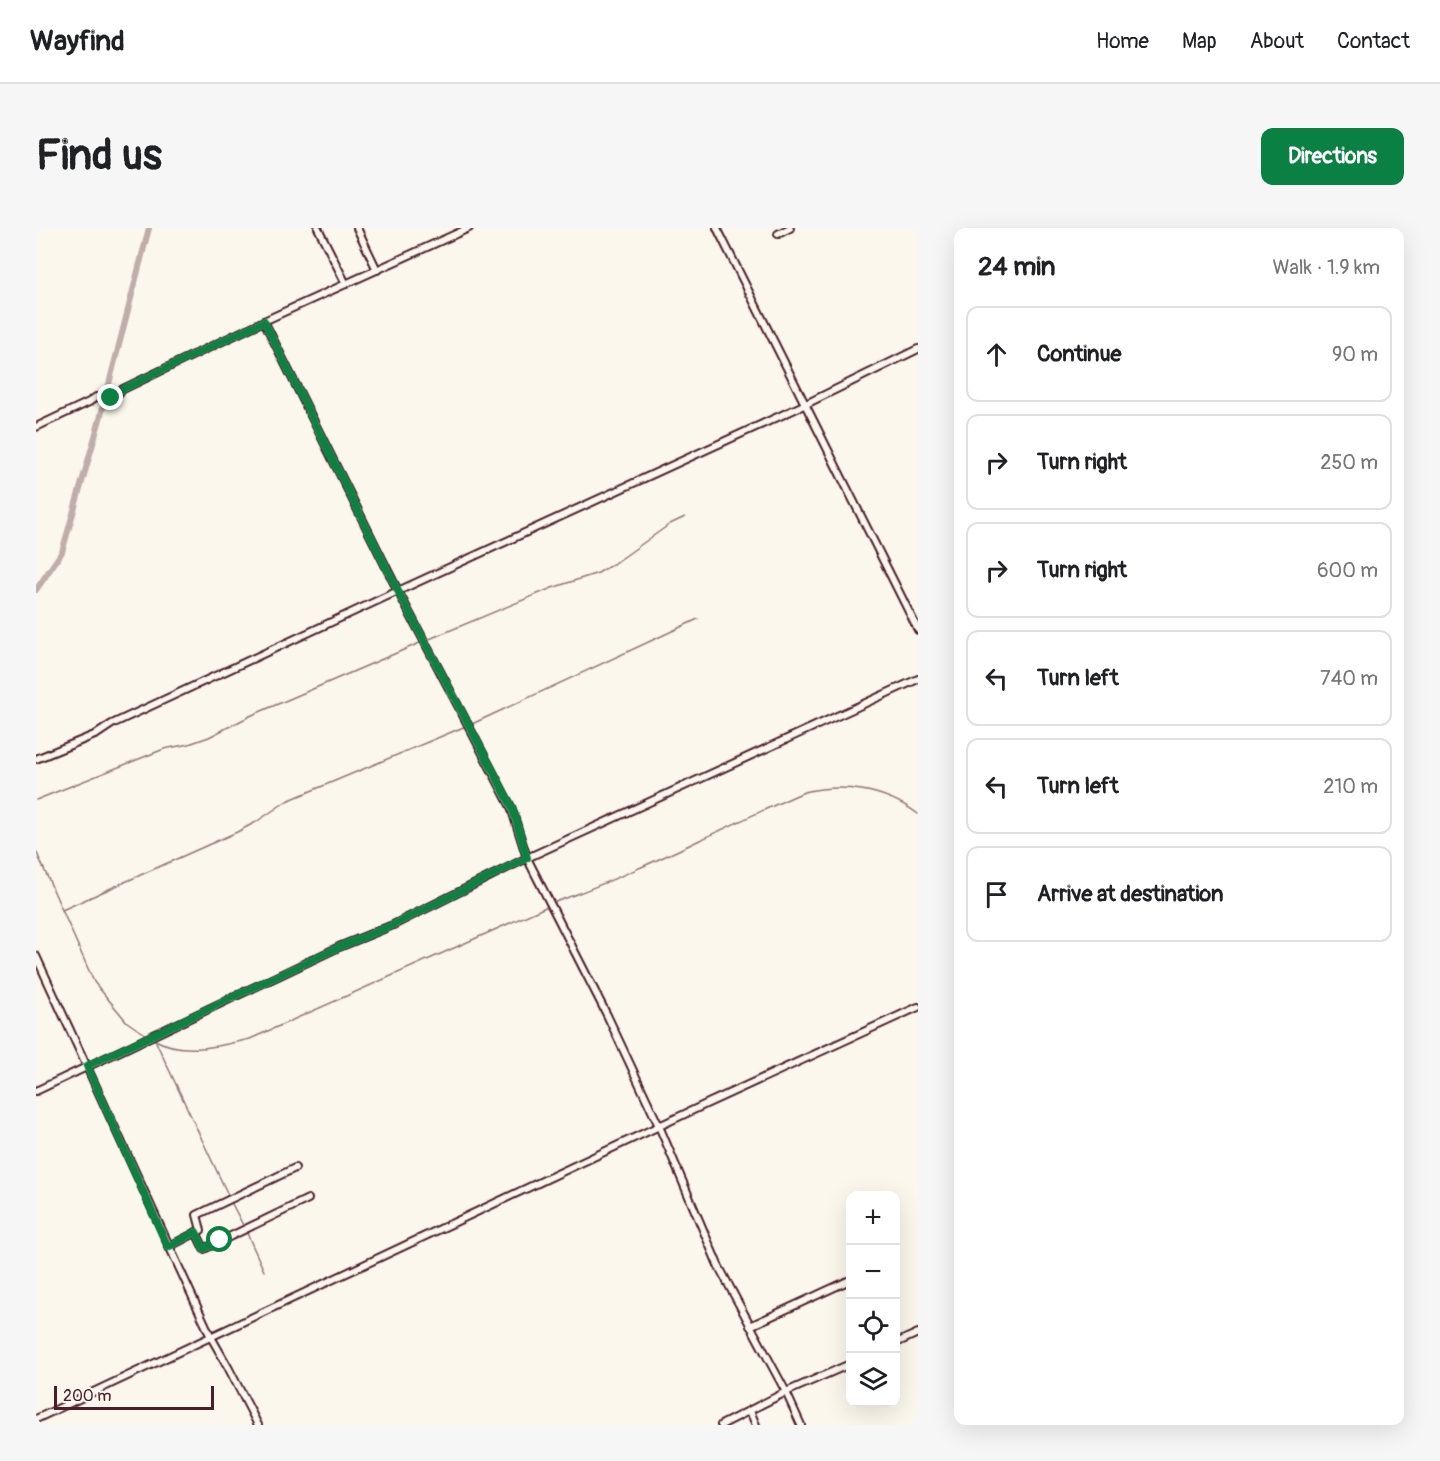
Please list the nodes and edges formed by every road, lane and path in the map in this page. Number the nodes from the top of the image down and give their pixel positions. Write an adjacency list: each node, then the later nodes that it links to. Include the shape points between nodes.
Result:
1 (318, 228): 8 (street)
2 (357, 228): 7 (street)
3 (469, 228): 7 (street)
4 (717, 228): 11 (street)
5 (790, 228): 6 (street)
6 (778, 234)
7 (377, 270): 8 (street)
8 (346, 284): 9 (street)
9 (264, 321): 12 (street, via 123,389 113,398 101,396); 13 (street)
10 (918, 350): 11 (street)
11 (806, 404): 13 (street); 14 (street)
12 (36, 427)
13 (398, 591): 16 (street, via 97,734); 17 (street, via 512,807)
14 (918, 630)
15 (918, 679): 17 (street)
16 (36, 759)
17 (527, 858): 20 (street, via 393,925); 22 (street, via 608,1015)
18 (36, 956): 20 (street)
19 (918, 1007): 22 (street)
20 (87, 1066): 21 (street); 26 (street)
21 (36, 1091)
22 (659, 1126): 28 (street, via 718,1265); 30 (street)
23 (295, 1168): 25 (street, via 197,1215 201,1230)
24 (308, 1199): 25 (street, via 204,1249)
25 (196, 1232): 26 (street)
26 (168, 1247): 30 (street)
27 (846, 1282): 28 (street)
28 (750, 1326): 33 (street)
29 (918, 1333): 31 (street)
30 (211, 1337): 35 (street); 36 (street)
31 (900, 1341)
32 (846, 1366): 33 (street)
33 (786, 1392): 34 (street); 39 (street)
34 (750, 1411): 37 (street); 38 (street)
35 (36, 1419)
36 (258, 1425)
37 (720, 1425)
38 (756, 1425)
39 (801, 1425)

